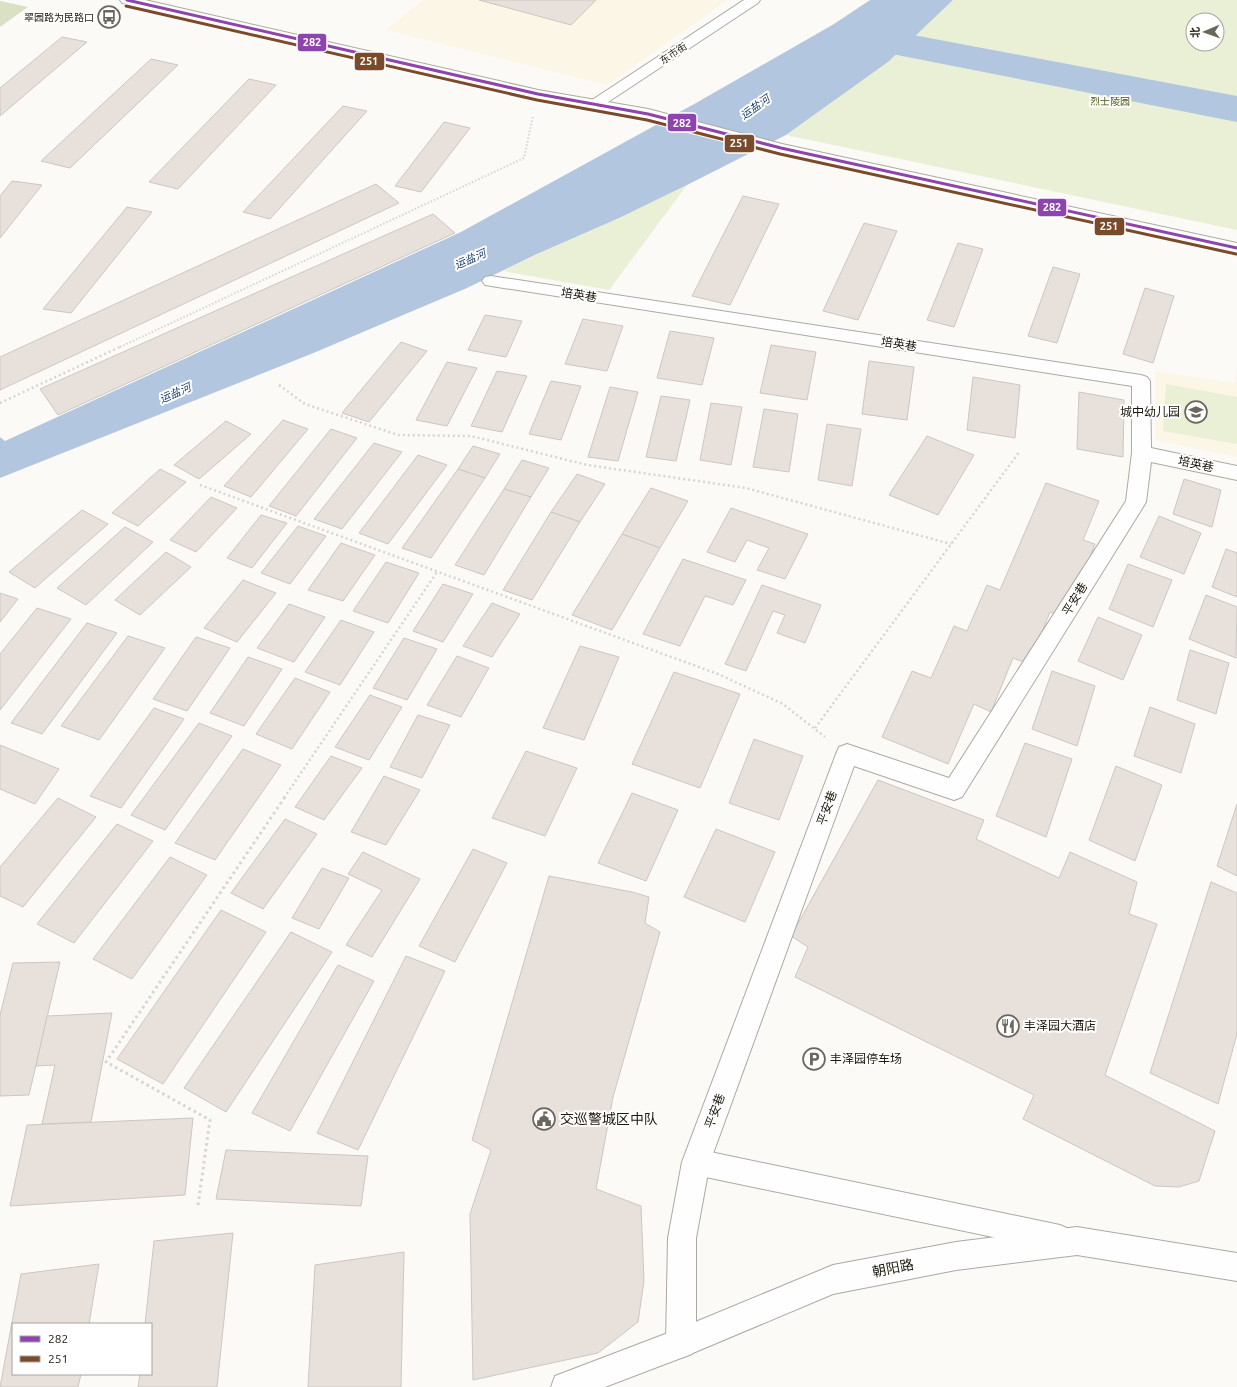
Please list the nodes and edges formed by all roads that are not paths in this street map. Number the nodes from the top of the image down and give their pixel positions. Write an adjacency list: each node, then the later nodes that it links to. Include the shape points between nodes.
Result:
1 (127, 0): 3 (street)
2 (753, 0): 3 (street, 东市街)
3 (594, 105): 4 (street, via 648,114 781,148)
4 (1237, 248)
5 (491, 281): 6 (street, 培英巷, via 1141,381)
6 (1142, 453): 7 (street, 培英巷); 8 (street, 平安巷, via 1136,502 954,790 847,754)
7 (1237, 473)
8 (696, 1162): 9 (lane); 11 (street, 平安巷, via 682,1238)
9 (1077, 1241): 10 (street, 朝阳路); 11 (street, 朝阳路, via 956,1256 833,1280)
10 (1237, 1267)
11 (681, 1343): 12 (street, 朝阳路)
12 (566, 1387)

